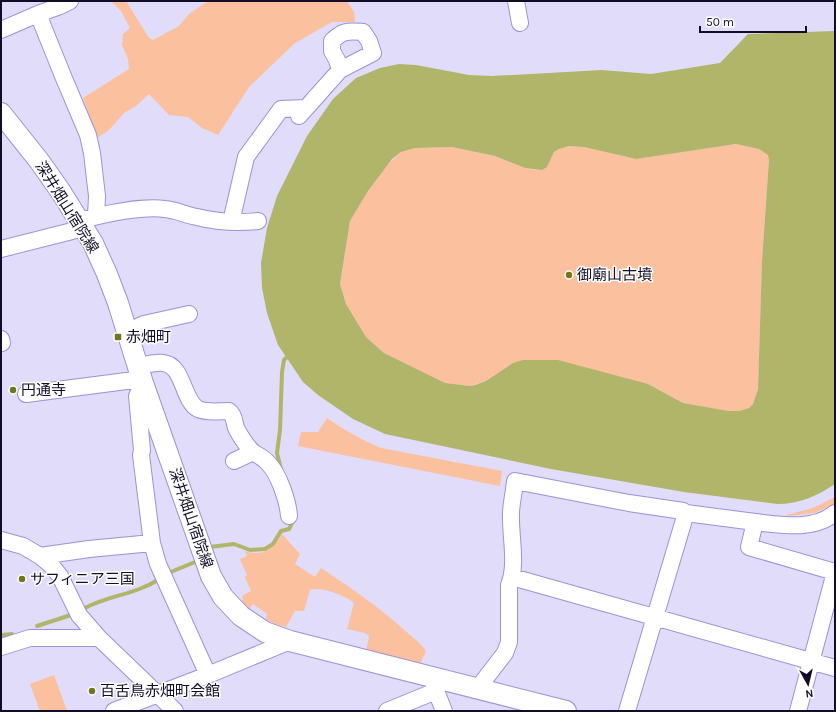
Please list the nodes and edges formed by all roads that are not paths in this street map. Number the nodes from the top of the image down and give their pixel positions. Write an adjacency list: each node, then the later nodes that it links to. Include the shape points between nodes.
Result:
1 (70, 1): 3 (street, via 60,6)
2 (516, 1): 4 (street)
3 (39, 9): 5 (street); 9 (street, via 62,76 88,135 97,196)
4 (520, 23)
5 (1, 30)
6 (340, 70): 10 (street, via 302,112 281,109 246,157)
7 (1, 113): 9 (main road, 深井畑山宿院線)
8 (258, 221): 10 (street)
9 (87, 222): 10 (street, via 148,209 165,209); 11 (street); 13 (main road, 深井畑山宿院線)
10 (231, 222)
11 (1, 249)
12 (189, 314): 13 (street, via 144,324)
13 (127, 332): 16 (main road, 深井畑山宿院線)
14 (1, 339): 15 (street)
15 (1, 343)
16 (141, 376): 17 (street); 18 (street, via 164,363 174,369 197,408 208,412 228,411 233,415 237,430); 25 (street, via 137,396 141,455); 31 (main road, 深井畑山宿院線, via 211,576 223,597 241,616 265,632)
17 (26, 394)
18 (253, 452): 19 (street); 22 (street, via 262,457 275,473 286,499)
19 (234, 461)
20 (686, 513): 23 (street); 28 (street, via 515,481 510,517); 29 (street)
21 (835, 513): 23 (street, via 816,523 789,526)
22 (289, 516)
23 (755, 522): 27 (street, via 750,547)
24 (1, 540): 26 (street, via 23,546)
25 (152, 543): 26 (street); 35 (street, via 158,564)
26 (40, 556): 30 (street, via 60,576 79,616)
27 (835, 572): 33 (street)
28 (512, 577): 29 (street); 37 (street, via 509,585 508,642 505,653)
29 (655, 616): 33 (street); 44 (street)
30 (99, 638): 32 (street, via 30,638); 38 (street)
31 (290, 640): 35 (street); 36 (main road, 深井畑山宿院線)
32 (1, 647)
33 (812, 662): 34 (street); 45 (street)
34 (835, 668)
35 (208, 675): 38 (street)
36 (439, 685): 37 (main road, 深井畑山宿院線); 41 (street); 42 (street)
37 (478, 688): 43 (main road, 深井畑山宿院線)
38 (156, 694): 39 (street); 40 (street)
39 (114, 711)
40 (175, 711)
41 (387, 711)
42 (444, 711)
43 (566, 711)
44 (627, 711)
45 (798, 711)

